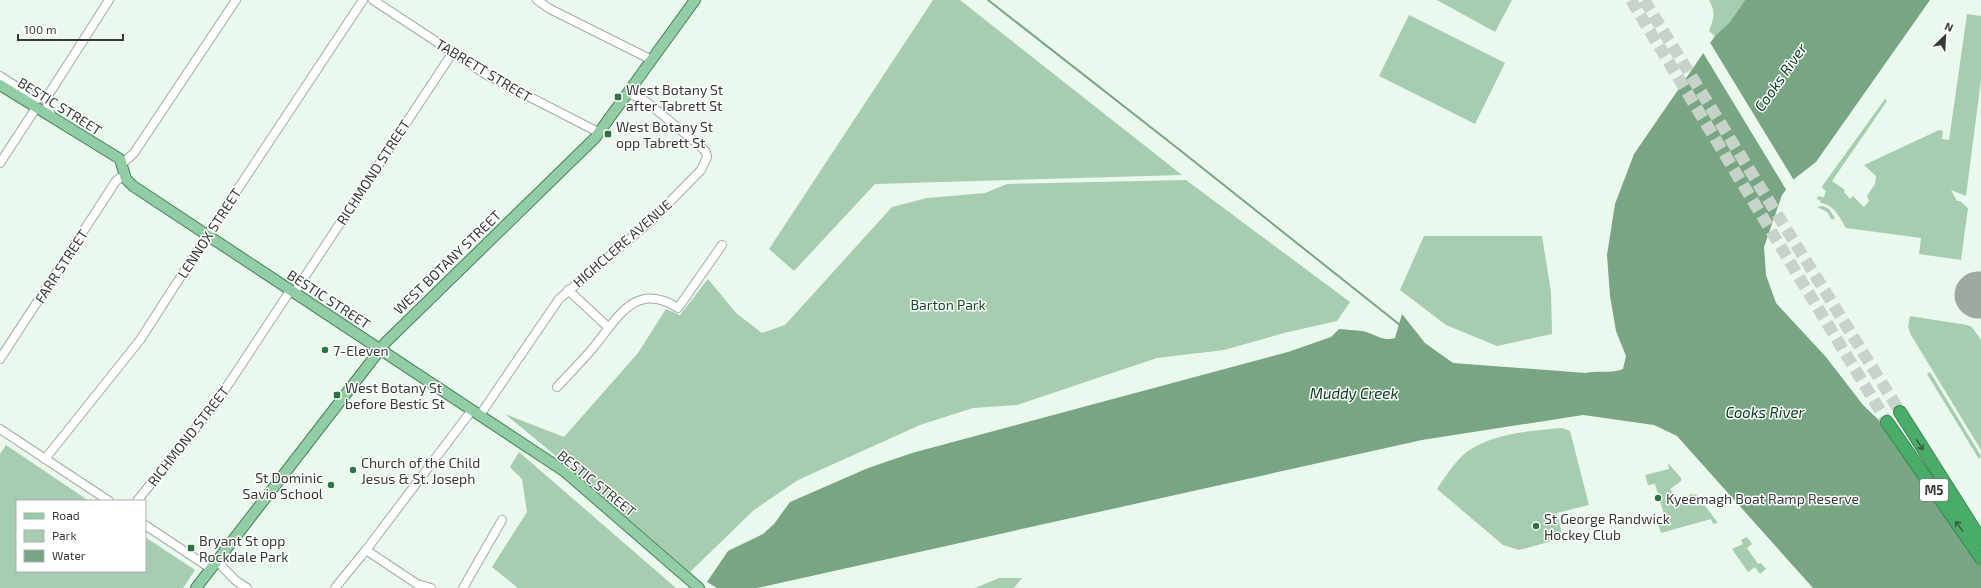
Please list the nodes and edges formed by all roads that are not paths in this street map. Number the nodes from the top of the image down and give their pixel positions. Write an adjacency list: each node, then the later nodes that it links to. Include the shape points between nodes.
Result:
1 (109, 0): 12 (street)
2 (236, 0): 17 (street, via 134,153)
3 (363, 0): 19 (street, LENNOX STREET)
4 (373, 0): 7 (street, TABRETT STREET)
5 (537, 0): 8 (street)
6 (694, 0): 8 (main road, WEST BOTANY STREET)
7 (453, 52): 15 (street, TABRETT STREET, via 502,83); 22 (street, RICHMOND STREET)
8 (652, 60): 11 (main road, WEST BOTANY STREET)
9 (0, 76): 12 (street, BESTIC STREET, via 36,98)
10 (0, 85): 13 (main road, BESTIC STREET)
11 (628, 94): 15 (main road, WEST BOTANY STREET); 21 (street, HIGHCLERE AVENUE, via 642,98 706,152 707,157 685,187 651,220)
12 (47, 97): 14 (street, via 47,108)
13 (36, 108): 14 (main road, BESTIC STREET); 16 (street)
14 (54, 120): 17 (main road, BESTIC STREET, via 116,156)
15 (600, 133): 24 (main road, WEST BOTANY STREET)
16 (0, 163)
17 (122, 164): 18 (main road)
18 (124, 175): 19 (main road, BESTIC STREET, via 133,186); 25 (street, FARR STREET, via 116,181)
19 (207, 236): 22 (main road, BESTIC STREET); 31 (street, LENNOX STREET, via 140,340)
20 (722, 245): 23 (street, via 678,308 652,297 630,303)
21 (568, 290): 23 (street); 27 (street, HIGHCLERE AVENUE, via 559,298)
22 (292, 292): 24 (main road, BESTIC STREET); 33 (street, RICHMOND STREET, via 216,403)
23 (608, 327): 26 (street, via 593,348)
24 (380, 349): 27 (main road, BESTIC STREET); 39 (main road, WEST BOTANY STREET)
25 (0, 359)
26 (557, 387)
27 (476, 412): 37 (street, HIGHCLERE AVENUE); 46 (main road, BESTIC STREET, via 564,471)
28 (1900, 412): 36 (highway, M5, one-way to 36)
29 (1887, 422): 38 (highway, M5, one-way to 29)
30 (0, 429): 31 (street)
31 (45, 459): 32 (street)
32 (107, 500)
33 (137, 500)
34 (502, 520): 45 (street)
35 (146, 526): 40 (street)
36 (1981, 540)
37 (366, 550): 43 (street, HIGHCLERE AVENUE); 44 (street, via 417,584)
38 (1981, 558)
39 (216, 560): 40 (main road, WEST BOTANY STREET); 42 (street, via 235,580)
40 (210, 568): 41 (main road, WEST BOTANY STREET)
41 (196, 588)
42 (247, 588)
43 (335, 588)
44 (431, 588)
45 (463, 588)
46 (699, 588)

